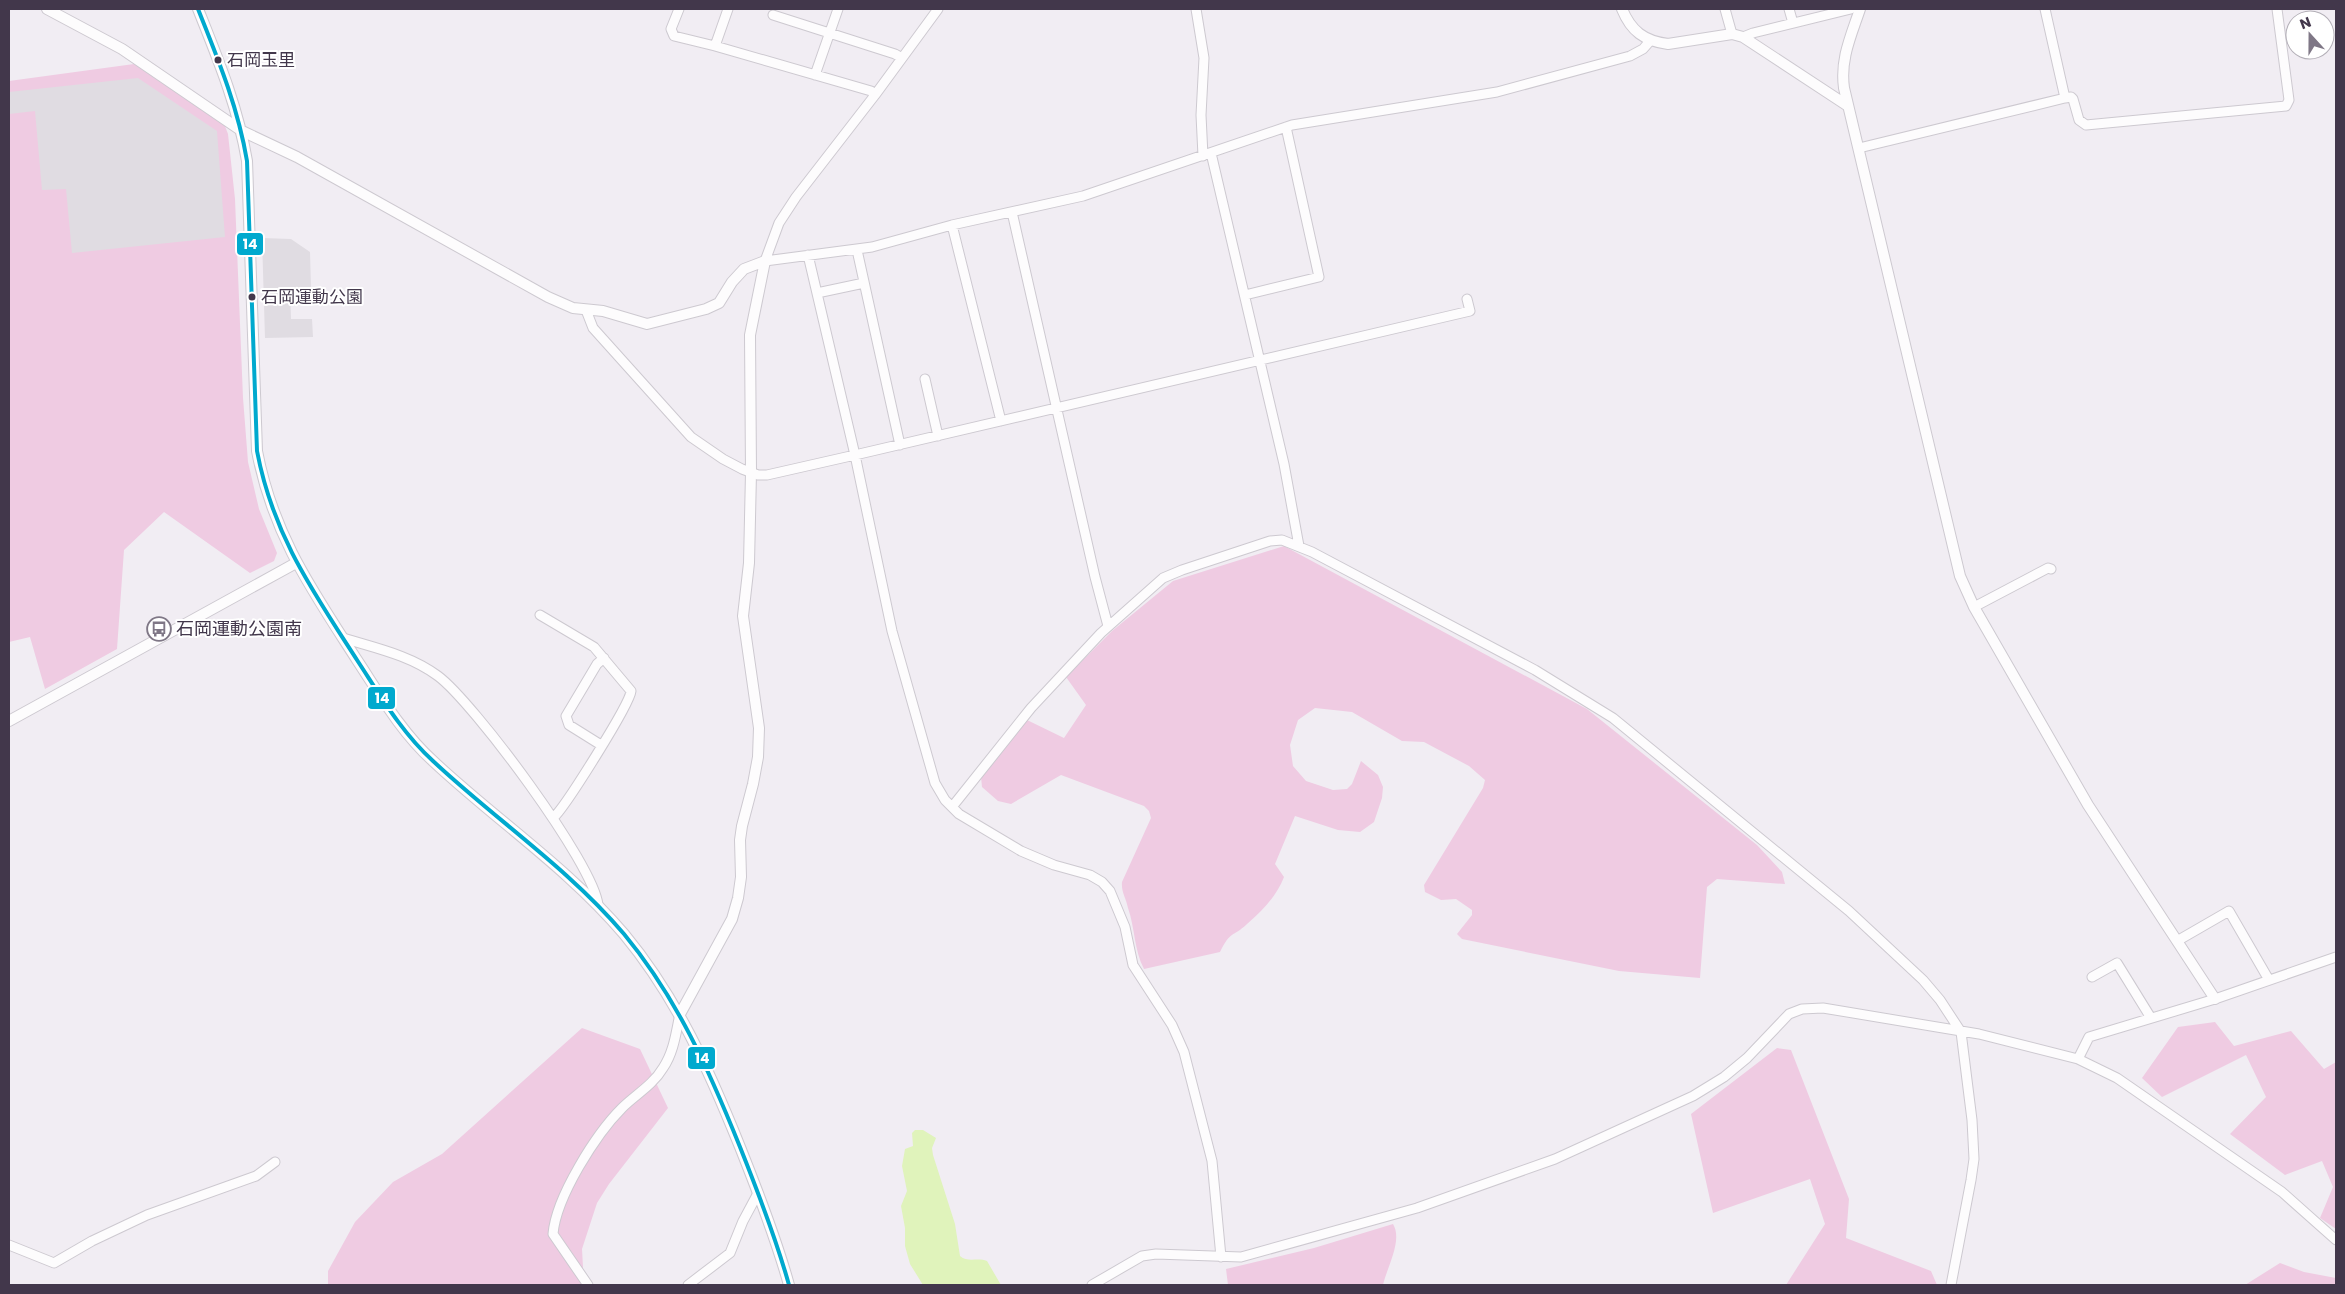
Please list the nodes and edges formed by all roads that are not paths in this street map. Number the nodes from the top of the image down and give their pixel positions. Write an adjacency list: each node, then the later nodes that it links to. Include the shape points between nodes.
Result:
1 (47, 9): 28 (street, via 122,49)
2 (198, 9): 28 (street)
3 (679, 9): 21 (street, via 671,29 674,36)
4 (728, 9): 21 (street)
5 (838, 9): 17 (street)
6 (938, 9): 22 (street)
7 (1196, 9): 30 (street, via 1204,58 1201,115)
8 (1622, 9): 20 (street, via 1632,28)
9 (1724, 9): 18 (street)
10 (1789, 9): 16 (street)
11 (1851, 9): 16 (street)
12 (1860, 9): 26 (street, via 1842,65)
13 (2045, 9): 25 (street)
14 (2278, 9): 25 (street, via 2289,100 2286,106 2086,125 2079,120 2073,99)
15 (773, 15): 17 (street)
16 (1793, 23): 19 (street)
17 (829, 34): 22 (street); 23 (street)
18 (1732, 34): 19 (street); 20 (street, via 1668,44)
19 (1743, 37): 26 (street)
20 (1650, 41): 27 (street, via 1630,56 1497,92)
21 (715, 46): 23 (street)
22 (902, 58): 24 (street)
23 (815, 75): 24 (street, via 871,91)
24 (875, 95): 35 (street, via 783,216)
25 (2065, 98): 29 (street)
26 (1848, 106): 29 (street)
27 (1286, 127): 30 (street); 38 (street, via 1319,277)
28 (242, 131): 40 (street, via 297,157 548,297); 50 (street, via 250,196 257,451 272,510)
29 (1859, 148): 52 (street, via 1955,557 1966,593)
30 (1207, 155): 31 (street, via 1083,196); 38 (street)
31 (1012, 212): 32 (street); 43 (street)
32 (952, 225): 33 (street); 44 (street)
33 (857, 250): 34 (street); 36 (street)
34 (808, 255): 35 (street); 37 (street)
35 (764, 261): 40 (street, via 744,269 719,303 664,321 647,324 603,311); 48 (street, via 750,335)
36 (864, 283): 37 (street); 46 (street)
37 (817, 293): 47 (street)
38 (1245, 295): 41 (street)
39 (1467, 299): 41 (street, via 1470,311)
40 (586, 310): 48 (street, via 593,328 691,437 724,460)
41 (1260, 360): 43 (street); 49 (street)
42 (925, 379): 45 (street)
43 (1057, 407): 44 (street); 54 (street)
44 (1002, 420): 45 (street)
45 (938, 436): 46 (street)
46 (900, 445): 47 (street)
47 (855, 455): 48 (street, via 766,475); 59 (street, via 892,631 935,783)
48 (751, 473): 67 (street, via 749,563 743,616 759,728 756,770 742,826 741,877 732,919)
49 (1299, 546): 54 (street, via 1282,540 1270,541 1170,574); 69 (street, via 1535,670 1613,718 1883,940 1940,1000)
50 (296, 563): 55 (street); 57 (street)
51 (2051, 569): 52 (street)
52 (1974, 607): 62 (street, via 2088,805)
53 (540, 615): 56 (street, via 590,644)
54 (1108, 626): 59 (street, via 1031,708)
55 (343, 638): 60 (street, via 418,664 447,683 502,746); 61 (street, via 395,718 418,747)
56 (604, 658): 58 (street, via 629,688 631,695); 58 (street, via 597,664 566,716 568,725)
57 (9, 722)
58 (601, 745): 60 (street, via 560,812)
59 (952, 807): 75 (street, via 1020,851 1090,875 1110,891 1125,927 1133,965 1172,1025 1184,1052 1212,1161)
60 (553, 818): 61 (street, via 593,885)
61 (598, 905): 67 (street, via 644,959)
62 (2177, 941): 65 (street, via 2229,911); 66 (street)
63 (2336, 957): 65 (street)
64 (2092, 977): 68 (street, via 2117,963)
65 (2269, 980): 66 (street)
66 (2215, 999): 68 (street)
67 (680, 1014): 72 (street, via 711,1075); 76 (street, via 663,1070 608,1123 592,1145 560,1208 553,1234)
68 (2151, 1018): 70 (street, via 2089,1037)
69 (1961, 1032): 70 (street, via 2008,1040); 75 (street, via 1823,1008 1802,1009 1789,1014 1752,1054 1724,1077 1693,1096 1555,1159 1417,1208 1241,1257); 80 (street, via 1974,1159)
70 (2078, 1059): 73 (street, via 2125,1084 2282,1192)
71 (275, 1162): 74 (street, via 256,1176 147,1215 54,1263)
72 (758, 1193): 77 (street, via 730,1253); 78 (street)
73 (2336, 1240)
74 (9, 1245)
75 (1221, 1257): 79 (street, via 1142,1256)
76 (588, 1285)
77 (688, 1285)
78 (789, 1285)
79 (1092, 1285)
80 (1950, 1285)

